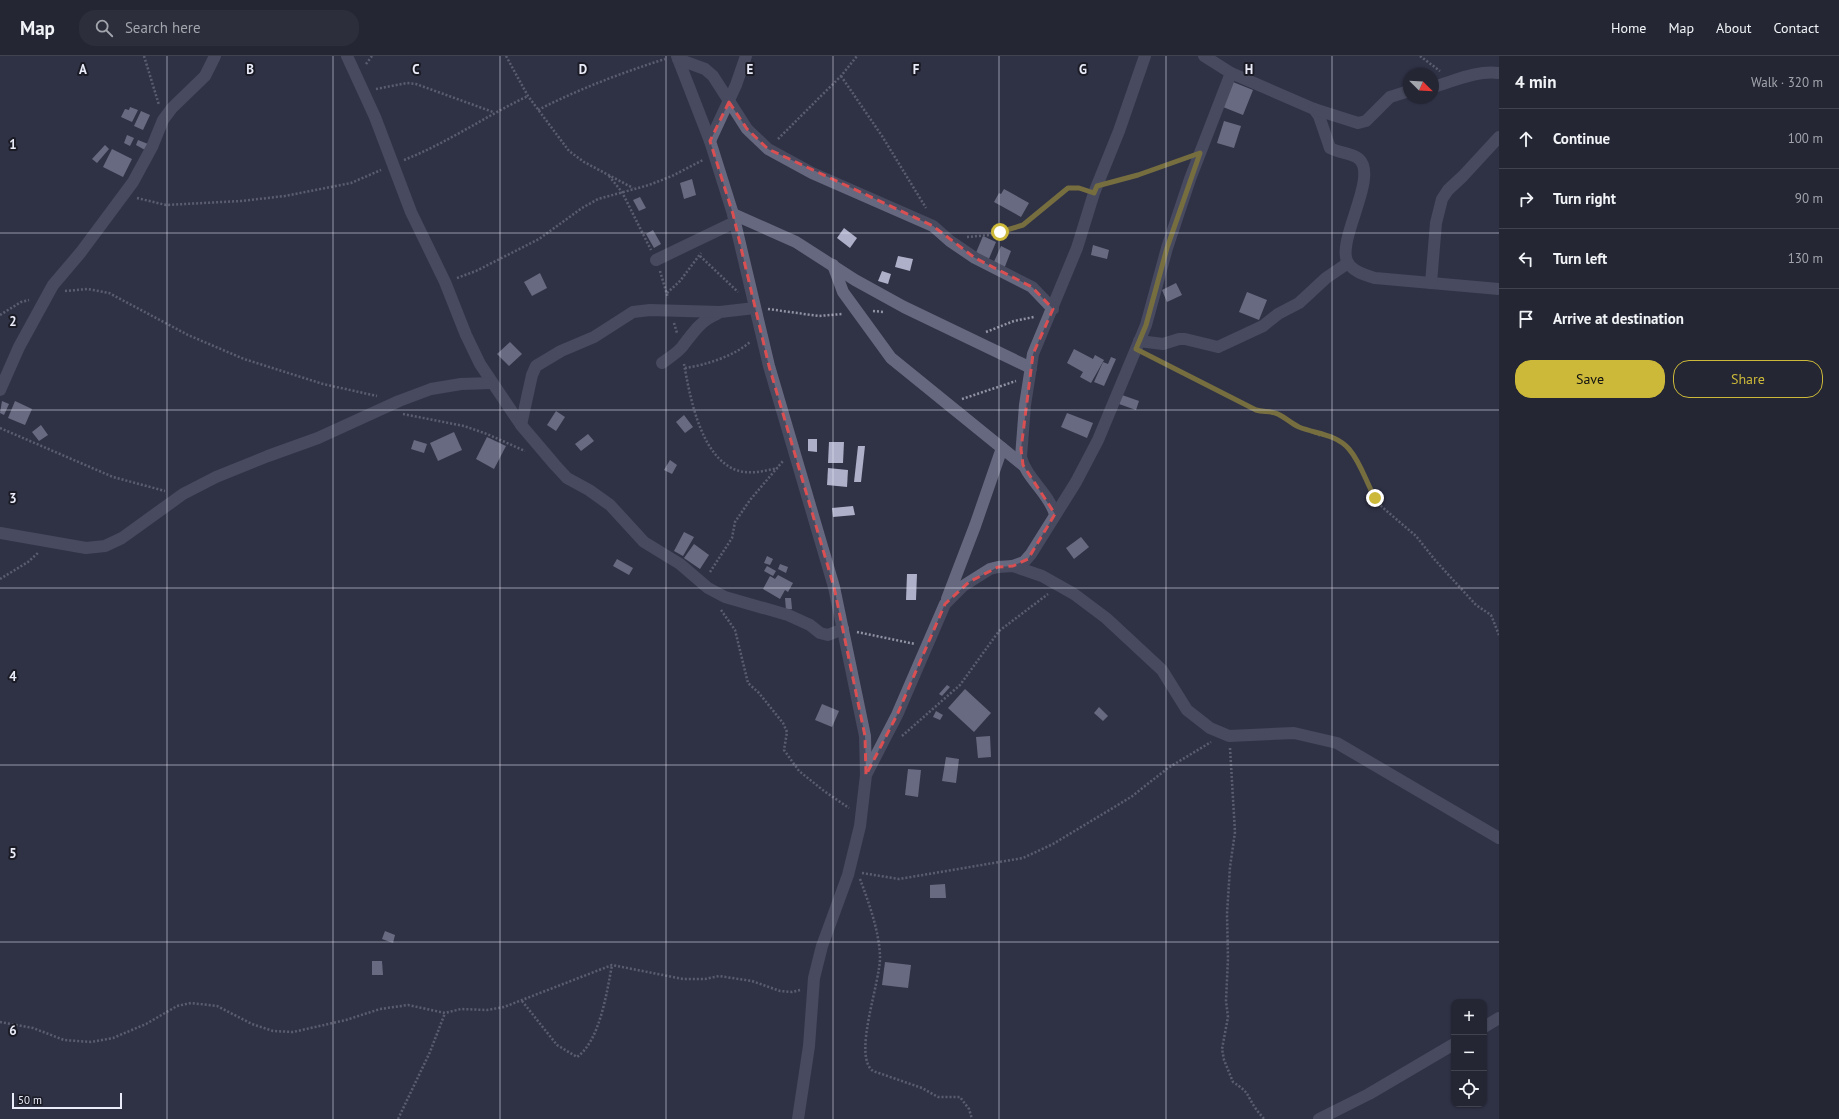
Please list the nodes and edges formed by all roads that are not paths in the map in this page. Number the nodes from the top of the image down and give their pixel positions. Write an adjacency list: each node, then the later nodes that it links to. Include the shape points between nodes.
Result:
1 (215, 56): 28 (street, via 205,76 163,120 152,148 124,194 53,285 19,347)
2 (347, 56): 27 (street, via 394,164 411,212 445,282 466,335)
3 (746, 56): 11 (street)
4 (1145, 56): 23 (street, via 1077,248)
5 (1204, 56): 7 (street)
6 (675, 57): 11 (street, via 705,69 713,76); 14 (street)
7 (1231, 73): 12 (street); 24 (street, via 1167,248 1146,325)
8 (1499, 73): 9 (street, via 1491,72)
9 (1439, 85)
10 (1403, 93): 12 (street, via 1390,97 1366,121 1358,123)
11 (729, 102): 14 (street); 23 (street, via 747,129 768,149 812,172 933,226 975,258 1032,288)
12 (1314, 109): 17 (street, via 1330,148 1358,158 1364,168 1362,188 1345,252)
13 (1499, 137): 19 (street, via 1442,199 1436,222)
14 (710, 141): 15 (street)
15 (734, 218): 16 (street, via 712,233); 18 (street, via 796,242); 21 (street)
16 (656, 260)
17 (1348, 263): 19 (street, via 1362,275); 24 (street, via 1326,278 1299,303 1278,314 1263,326 1218,347 1185,339 1163,344)
18 (833, 265): 26 (street, via 904,307); 30 (street, via 843,292 891,358)
19 (1431, 283): 20 (street)
20 (1499, 289)
21 (754, 303): 22 (street); 36 (street, via 769,366 834,587)
22 (720, 312): 25 (street, via 699,324 680,349); 29 (street, via 632,312 594,337 550,356 536,366 532,375)
23 (1051, 312): 26 (street, via 1033,354)
24 (1137, 345): 32 (street, via 1098,440 1076,482)
25 (662, 363)
26 (1030, 372): 31 (street, via 1021,449)
27 (492, 383): 29 (street); 33 (street, via 461,384 431,389 318,438 216,477 184,494 122,538 105,546 86,548)
28 (0, 390)
29 (521, 425): 36 (street, via 567,478 602,498 644,542 680,564 702,583 725,597 788,615 810,625 820,633 828,635)
30 (1002, 448): 31 (street); 35 (street)
31 (1023, 465): 32 (street, via 1049,500)
32 (1055, 514): 34 (street, via 1028,559)
33 (0, 533)
34 (1014, 566): 35 (street, via 990,569 963,586); 38 (street, via 1060,586 1106,618 1162,670 1187,710 1204,724 1226,735 1294,733 1337,743)
35 (945, 604): 37 (street, via 897,715)
36 (843, 629): 37 (street, via 865,736)
37 (866, 775): 42 (street, via 862,816 848,875 822,946 814,978 809,1046)
38 (1499, 838)
39 (1499, 1018): 40 (street)
40 (1487, 1024)
41 (1451, 1046): 43 (street, via 1369,1094)
42 (798, 1119)
43 (1318, 1119)

